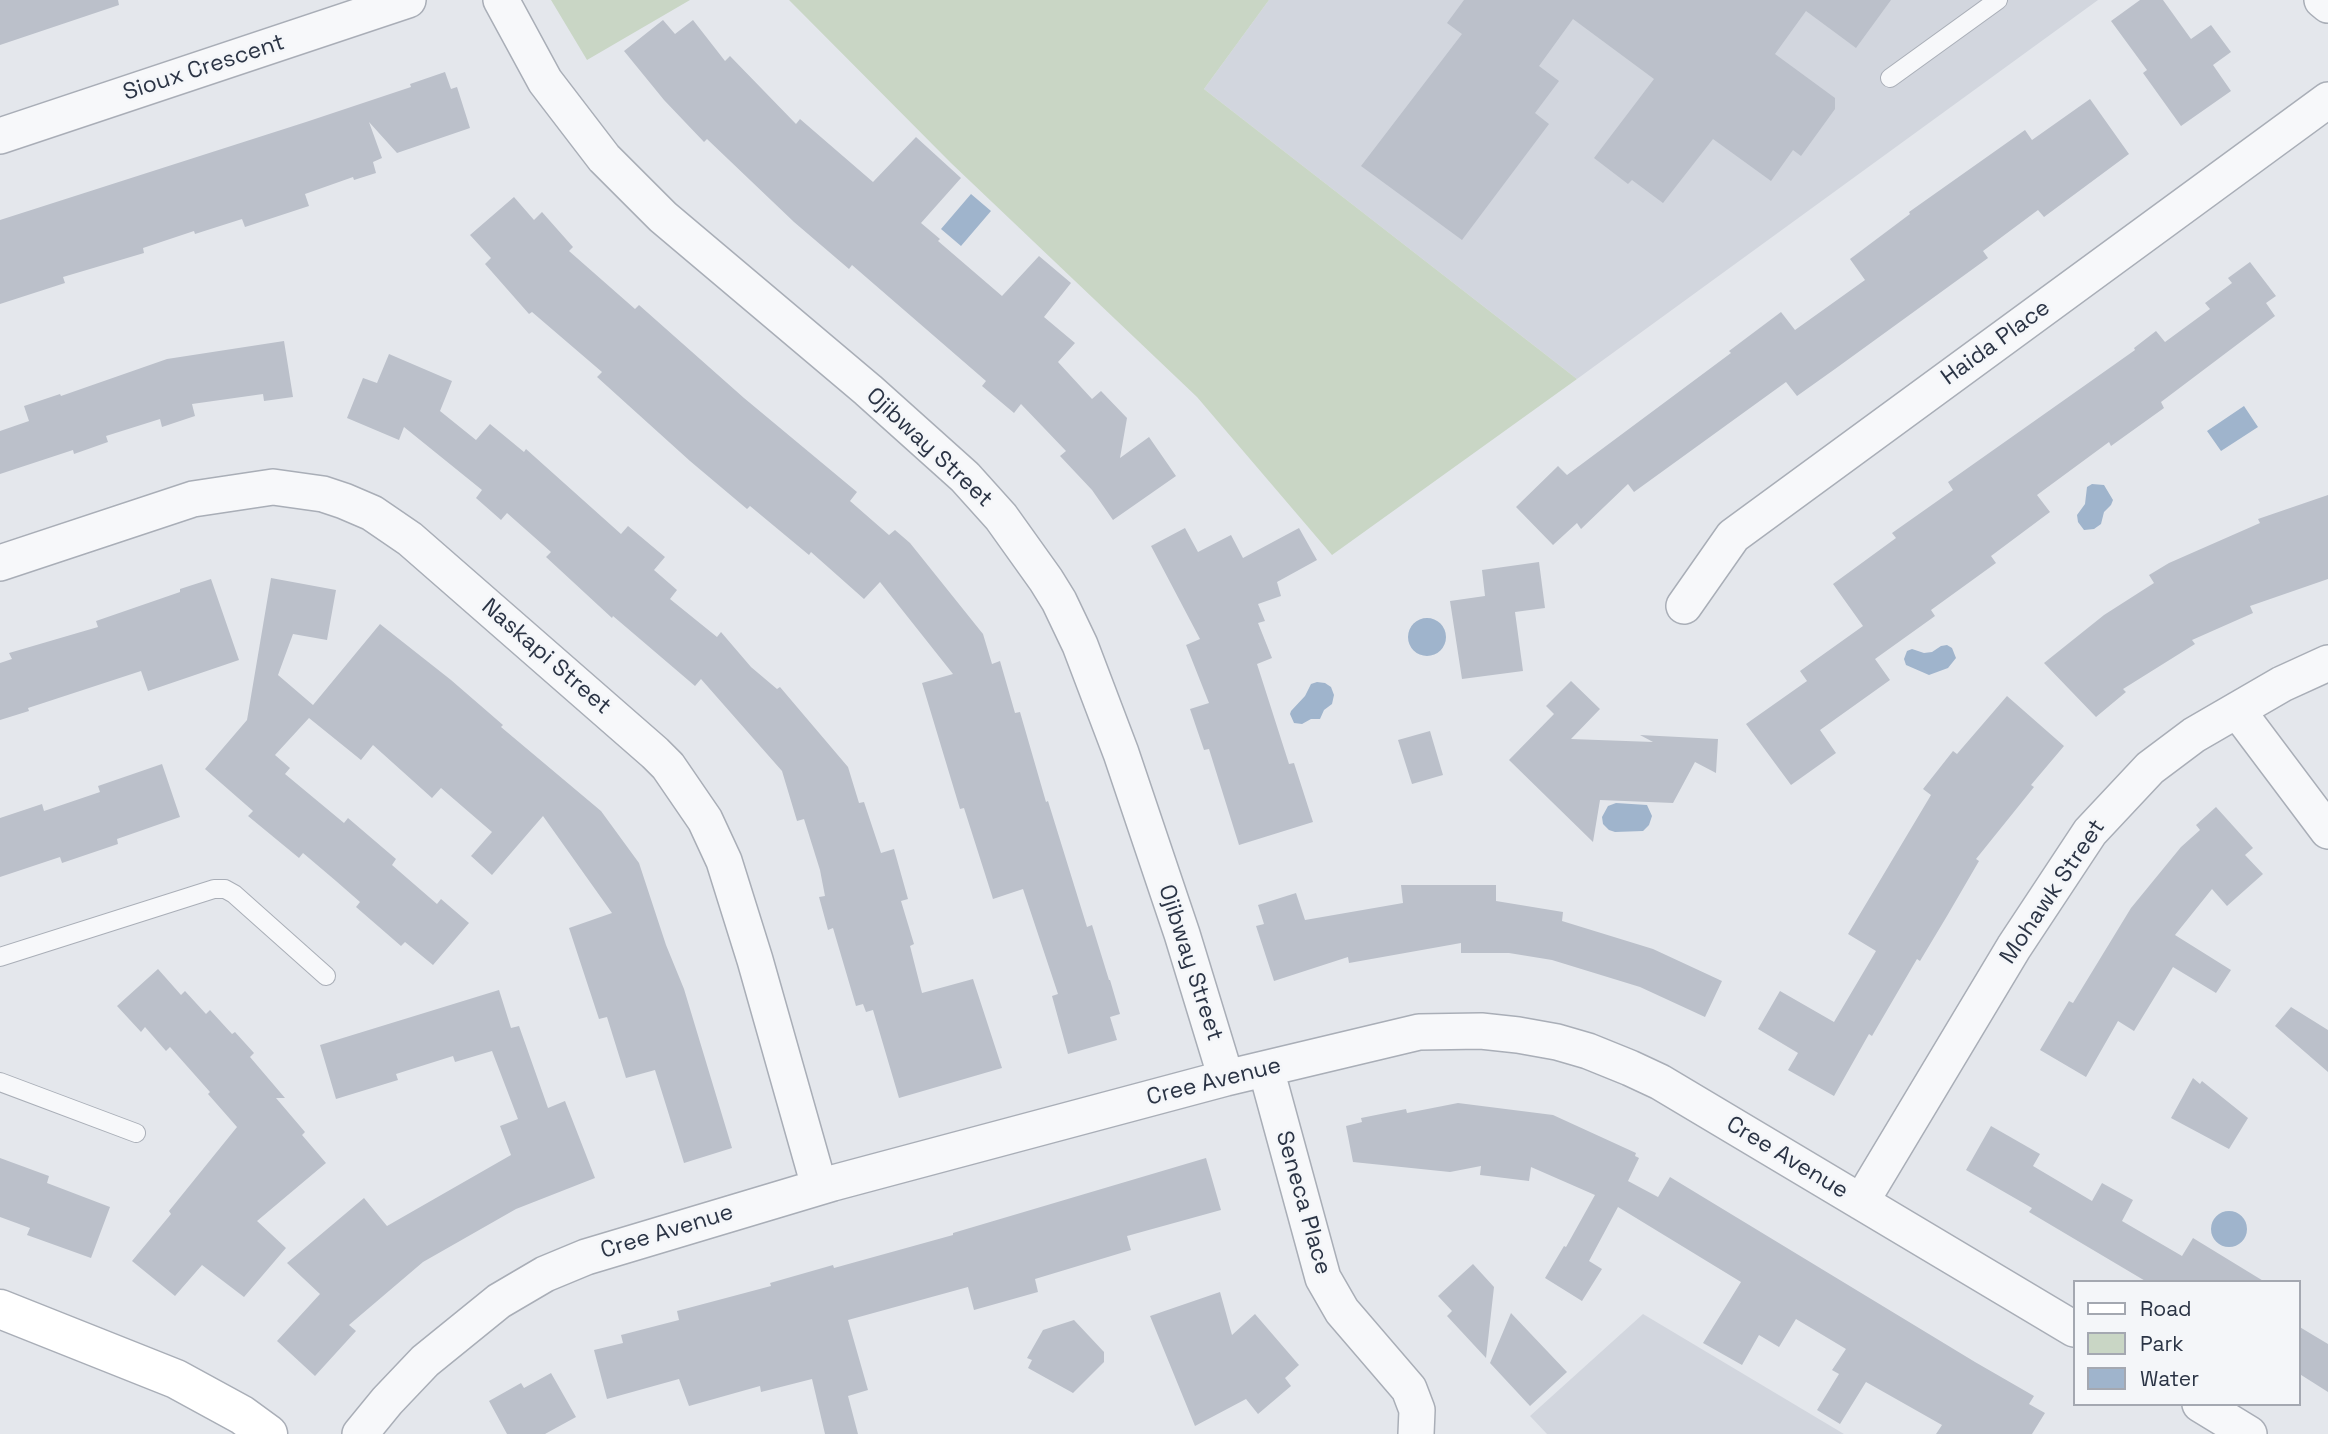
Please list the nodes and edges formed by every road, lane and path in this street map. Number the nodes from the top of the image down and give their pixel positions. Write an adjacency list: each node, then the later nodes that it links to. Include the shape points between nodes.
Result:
1 (408, 0): 8 (street, Sioux Crescent)
2 (501, 0): 17 (street, Ojibway Street, via 545,81 604,158 663,217 965,477 1001,517 1046,580 1080,645 1117,743)
3 (1998, 0): 6 (lane)
4 (2322, 0): 5 (street)
5 (2328, 5)
6 (1890, 78)
7 (2328, 100): 10 (street, Haida Place, via 1733,536)
8 (0, 136)
9 (0, 564): 20 (street, Naskapi Street, via 193,499 273,487 344,501 372,513 410,539 655,753 687,791 724,861)
10 (1684, 606)
11 (2328, 663): 12 (street, Mohawk Street)
12 (2237, 710): 13 (street); 21 (street, Mohawk Street, via 2150,768 2090,832 2014,947)
13 (2328, 831)
14 (0, 957): 15 (lane, via 225,889)
15 (326, 976)
16 (1266, 1069): 17 (street, Cree Avenue); 21 (street, Cree Avenue, via 1419,1032 1481,1031 1557,1042 1598,1054 1660,1082); 27 (street, Seneca Place, via 1323,1278 1342,1311 1409,1389 1418,1410)
17 (1226, 1078): 20 (street, Cree Avenue)
18 (0, 1082): 19 (lane)
19 (136, 1133)
20 (819, 1186): 26 (street, Cree Avenue, via 598,1253 541,1276 499,1301 425,1362)
21 (1861, 1202): 23 (street, Cree Avenue)
22 (0, 1309): 25 (main road, via 167,1375 231,1408)
23 (2072, 1328)
24 (2203, 1406): 28 (street)
25 (268, 1434)
26 (360, 1434)
27 (1416, 1434)
28 (2249, 1434)

